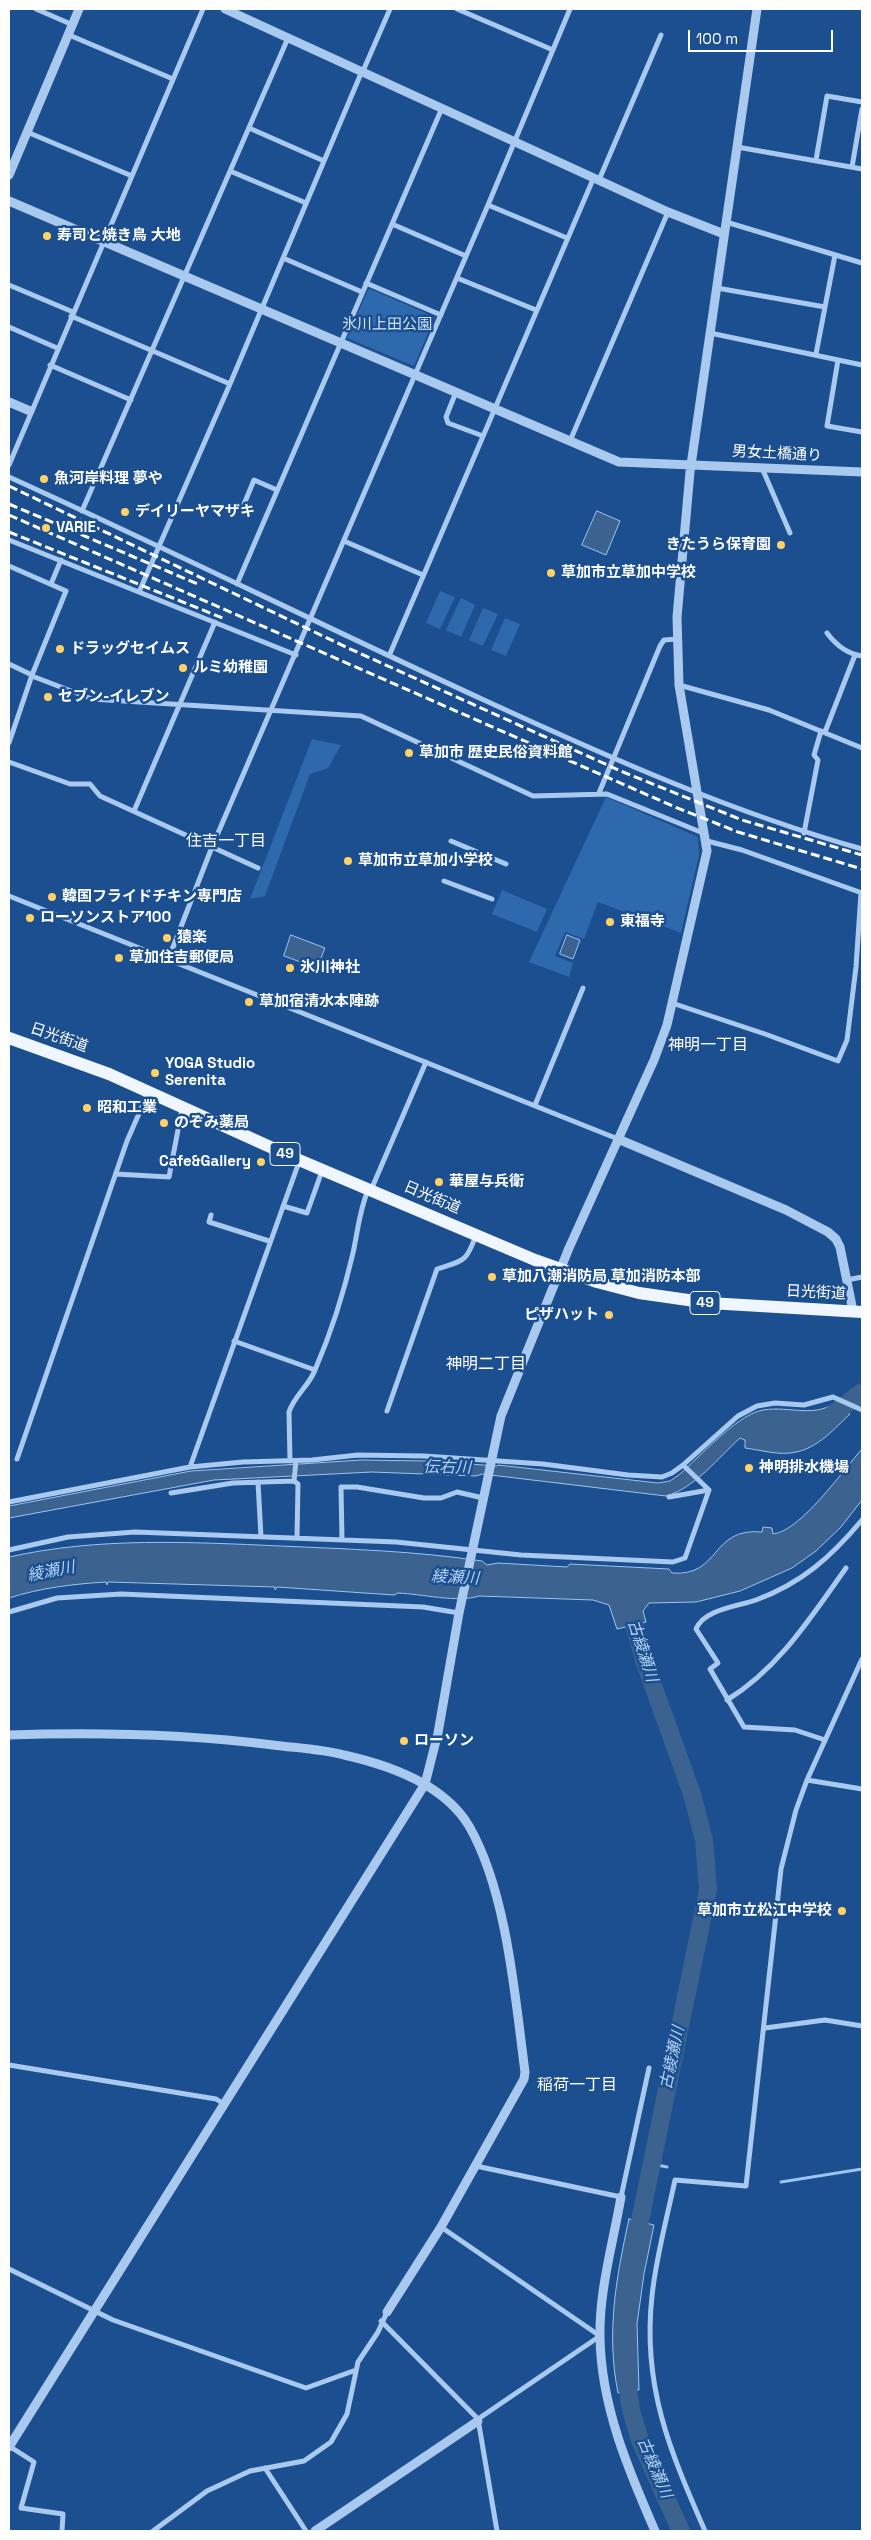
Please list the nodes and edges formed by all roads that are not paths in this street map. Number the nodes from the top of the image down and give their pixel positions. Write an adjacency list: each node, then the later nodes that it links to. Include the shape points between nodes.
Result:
1 (36, 9): 9 (street)
2 (80, 9): 9 (street)
3 (203, 9): 15 (street)
4 (226, 9): 12 (street)
5 (390, 9): 14 (street)
6 (457, 9): 13 (street)
7 (570, 9): 13 (street)
8 (757, 9): 22 (street)
9 (73, 25): 10 (street)
10 (69, 34): 15 (street); 20 (street)
11 (661, 35): 30 (street)
12 (288, 38): 14 (street); 19 (street)
13 (553, 50): 21 (street)
14 (362, 71): 17 (street); 23 (street)
15 (173, 79): 29 (street)
16 (862, 102): 24 (street, via 827,96)
17 (442, 108): 21 (street); 36 (street)
18 (862, 109): 25 (street)
19 (249, 128): 23 (street); 27 (street)
20 (27, 132): 28 (street); 29 (street)
21 (515, 142): 30 (street); 33 (street)
22 (737, 146): 24 (street); 35 (street)
23 (324, 160): 32 (street)
24 (816, 160): 25 (street)
25 (852, 167): 26 (street)
26 (862, 168)
27 (230, 171): 32 (street); 44 (street)
28 (9, 176)
29 (132, 176): 39 (street)
30 (596, 178): 34 (street); 38 (street)
31 (9, 201): 39 (street, 男女土橋通り)
32 (306, 203): 42 (street)
33 (488, 205): 38 (street); 41 (street)
34 (668, 212): 37 (street); 73 (street)
35 (726, 222): 37 (street); 40 (street)
36 (392, 224): 41 (street); 46 (street)
37 (724, 234): 48 (street)
38 (567, 238): 52 (street)
39 (103, 241): 44 (street, 男女土橋通り); 53 (street)
40 (835, 255): 43 (street); 50 (street)
41 (466, 256): 45 (street)
42 (283, 258): 49 (street); 51 (street)
43 (862, 263)
44 (185, 276): 51 (street, 男女土橋通り); 59 (street)
45 (457, 278): 52 (street); 54 (street)
46 (366, 282): 49 (street); 54 (street)
47 (9, 284): 53 (street)
48 (717, 288): 50 (street); 56 (street)
49 (362, 292): 57 (street)
50 (825, 307): 60 (street)
51 (261, 309): 57 (street, 男女土橋通り); 65 (street)
52 (536, 310): 69 (street)
53 (72, 314): 58 (street); 59 (street)
54 (441, 315): 64 (street)
55 (9, 327): 58 (street)
56 (710, 333): 60 (street); 74 (street)
57 (340, 342): 64 (street, 男女土橋通り); 79 (street)
58 (57, 348): 62 (street)
59 (152, 351): 65 (street); 67 (street)
60 (816, 354): 61 (street)
61 (838, 360): 63 (street); 71 (street, via 827,426)
62 (50, 365): 67 (street); 70 (street)
63 (862, 365)
64 (415, 375): 66 (street, 男女土橋通り); 84 (street)
65 (230, 384): 85 (street)
66 (456, 392): 69 (street, 男女土橋通り); 72 (street, via 446,417 448,423)
67 (131, 400): 81 (street)
68 (9, 402): 70 (street)
69 (494, 409): 72 (street); 73 (street, 男女土橋通り)
70 (30, 411): 75 (street)
71 (862, 432)
72 (483, 436): 88 (street)
73 (570, 441): 74 (street, 男女土橋通り, via 619,462)
74 (691, 464): 76 (street, 男女土橋通り); 95 (street)
75 (9, 465)
76 (762, 467): 77 (street, 男女土橋通り); 82 (street)
77 (862, 472)
78 (9, 477): 81 (street)
79 (277, 490): 80 (street, via 254,480); 90 (street)
80 (242, 509)
81 (82, 511): 85 (street)
82 (790, 533)
83 (9, 540): 86 (street)
84 (344, 541): 88 (street); 92 (street)
85 (160, 548): 90 (street); 91 (street)
86 (61, 560): 89 (street); 91 (street)
87 (9, 566): 89 (street)
88 (423, 575): 98 (street)
89 (51, 584): 101 (street, via 66,591)
90 (237, 584): 92 (street)
91 (139, 592): 93 (street)
92 (310, 620): 96 (street); 98 (street)
93 (215, 622): 96 (street); 103 (street)
94 (828, 634): 97 (street, via 834,643)
95 (676, 639): 102 (street); 108 (street, via 664,640 660,646)
96 (296, 655): 104 (street)
97 (855, 655): 99 (street); 105 (street)
98 (389, 656): 108 (street)
99 (862, 656)
100 (9, 664): 101 (street)
101 (32, 675): 103 (street, via 92,699); 106 (street)
102 (680, 685): 105 (street, via 769,710); 111 (street)
103 (180, 705): 104 (street); 112 (street)
104 (271, 711): 110 (street, via 361,716 533,796); 116 (street)
105 (823, 732): 107 (street); 113 (street, via 814,755 818,760)
106 (9, 743)
107 (862, 748)
108 (614, 760): 110 (street); 111 (street)
109 (9, 762): 112 (street, via 70,784 90,784 100,796)
110 (599, 793): 114 (street)
111 (698, 794): 113 (street); 114 (street)
112 (134, 810): 116 (street)
113 (804, 833): 117 (street)
114 (706, 837): 121 (street); 126 (street, via 704,864)
115 (451, 841): 118 (street)
116 (212, 846): 119 (street); 124 (street)
117 (862, 849)
118 (506, 864)
119 (258, 868)
120 (444, 880): 123 (street)
121 (862, 893): 126 (street, via 847,1040 838,1061)
122 (9, 896): 124 (street)
123 (492, 899)
124 (168, 960): 128 (street)
125 (583, 988): 130 (street)
126 (672, 1003): 132 (street, via 654,1060)
127 (9, 1038): 129 (main road, 日光街道 / 49, via 109,1074)
128 (426, 1062): 130 (street); 136 (street)
129 (148, 1093): 131 (main road, 日光街道 / 49); 135 (street, via 126,1141)
130 (535, 1105): 132 (street)
131 (182, 1108): 133 (main road, 日光街道 / 49); 135 (street, via 169,1177)
132 (618, 1139): 141 (street); 143 (street, via 759,1198 828,1232 840,1247)
133 (299, 1160): 134 (main road, 日光街道 / 49); 137 (street)
134 (322, 1170): 136 (main road, 日光街道 / 49); 137 (street, via 306,1213)
135 (116, 1174): 149 (street)
136 (370, 1190): 139 (main road, 日光街道 / 49); 146 (street, via 359,1213 346,1281)
137 (282, 1206): 140 (street)
138 (211, 1215): 140 (street, via 209,1222)
139 (476, 1235): 141 (main road, 日光街道 / 49); 148 (street, via 469,1255 437,1269)
140 (269, 1241): 145 (street)
141 (561, 1270): 144 (main road, 日光街道 / 49, via 606,1285 666,1298); 150 (street, via 501,1416)
142 (862, 1277): 143 (street)
143 (848, 1280): 144 (street)
144 (857, 1312)
145 (234, 1340): 146 (street); 153 (street)
146 (315, 1370): 151 (street, via 289,1412)
147 (861, 1410): 152 (street, via 833,1397 804,1405 775,1403 756,1406 738,1416)
148 (387, 1411)
149 (17, 1459)
150 (491, 1461): 151 (street, via 358,1454); 152 (street, via 648,1477 667,1475); 159 (street)
151 (294, 1462): 153 (street); 154 (street)
152 (683, 1465): 156 (street)
153 (190, 1467): 160 (street)
154 (294, 1480): 155 (street); 163 (street, via 298,1484)
155 (258, 1482): 157 (street); 162 (street)
156 (709, 1490): 158 (street); 166 (street, via 685,1558 673,1562)
157 (170, 1493)
158 (669, 1497)
159 (484, 1498): 164 (street, via 457,1492 441,1498 424,1498 341,1487); 166 (street)
160 (9, 1502)
161 (862, 1520): 171 (street, via 837,1550 802,1577 764,1597 709,1614 698,1624 698,1634 718,1664 710,1669)
162 (261, 1537): 163 (street); 165 (street, via 135,1532 68,1536)
163 (297, 1538): 164 (street)
164 (342, 1540): 166 (street, via 460,1547)
165 (9, 1550)
166 (471, 1552): 168 (street)
167 (846, 1568): 171 (street, via 780,1656 751,1684)
168 (460, 1609): 169 (street, via 121,1594 57,1598); 175 (street, via 442,1716)
169 (9, 1612)
170 (862, 1659): 173 (street)
171 (727, 1700): 173 (street, via 744,1727 795,1730)
172 (9, 1735): 175 (street, via 95,1734 234,1740 342,1754)
173 (826, 1740): 174 (street)
174 (807, 1780): 176 (street); 178 (street, via 782,1869)
175 (425, 1784): 181 (street); 182 (street, via 450,1803 469,1826 487,1868 511,1969 524,2079)
176 (862, 1789)
177 (862, 2026): 178 (street, via 825,2020)
178 (765, 2028): 200 (street, via 746,2186 675,2180 652,2296 650,2355 658,2410 674,2462)
179 (9, 2065): 181 (street, via 216,2099)
180 (649, 2068): 183 (street)
181 (224, 2104): 186 (street)
182 (476, 2166): 183 (street); 184 (street)
183 (622, 2197): 189 (street)
184 (441, 2227): 187 (street); 189 (street)
185 (9, 2269): 186 (street)
186 (93, 2312): 190 (street, via 306,2388); 192 (street)
187 (387, 2312): 188 (street)
188 (381, 2321): 190 (street); 191 (street)
189 (600, 2336): 191 (street); 199 (street, via 606,2388 617,2436)
190 (356, 2370): 193 (street, via 347,2414 331,2442 304,2461)
191 (478, 2420): 197 (street); 198 (street)
192 (9, 2446): 194 (street, via 34,2462 21,2508 62,2514)
193 (264, 2468): 195 (street, via 207,2491); 196 (street)
194 (62, 2531)
195 (153, 2531)
196 (306, 2531)
197 (315, 2531)
198 (497, 2531)
199 (655, 2531)
200 (705, 2531)

